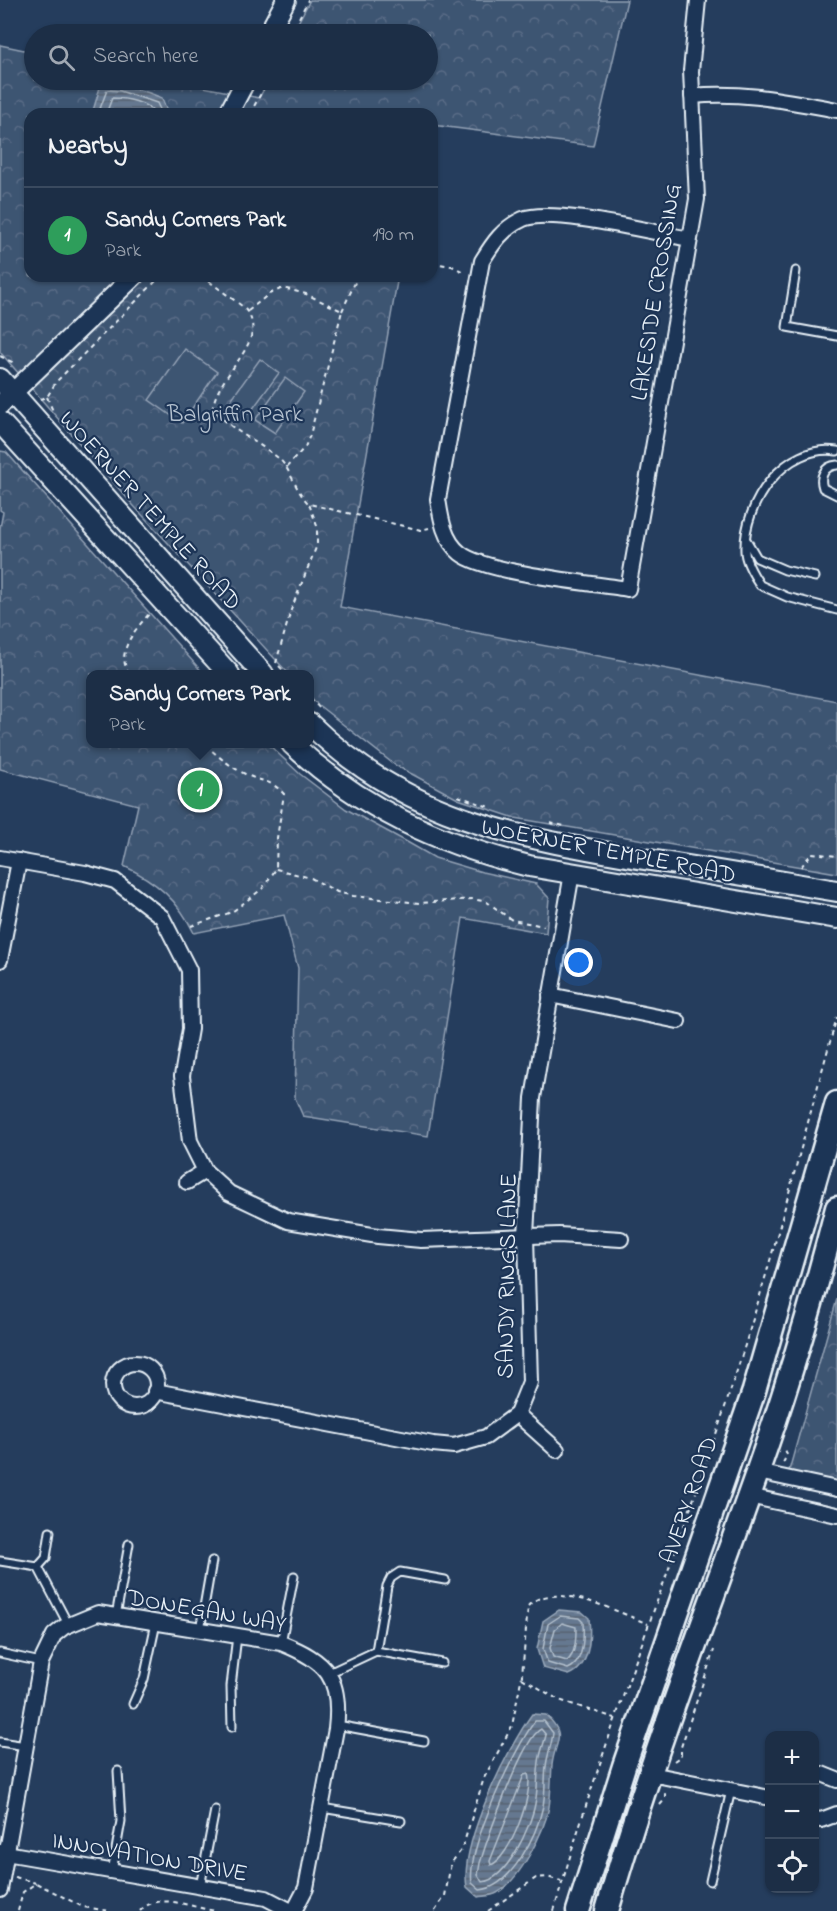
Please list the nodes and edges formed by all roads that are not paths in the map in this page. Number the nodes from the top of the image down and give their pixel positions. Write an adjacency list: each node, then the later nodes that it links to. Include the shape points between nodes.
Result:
1 (286, 0): 3 (street)
2 (698, 0): 5 (street, LAKESIDE CROSSING)
3 (273, 24)
4 (241, 90): 6 (street)
5 (692, 96): 7 (street, via 759,95); 8 (street, LAKESIDE CROSSING, via 697,199)
6 (231, 108)
7 (837, 110)
8 (690, 239): 8 (street, LAKESIDE CROSSING, via 555,216 524,219 498,235 482,261 438,499 442,529 460,553 488,566 628,589)
9 (796, 271): 11 (lane, via 787,327)
10 (127, 282): 12 (street)
11 (837, 336)
12 (4, 392): 20 (main road, WOERNER TEMPLE ROAD)
13 (0, 422): 21 (main road)
14 (837, 451): 17 (lane, via 823,449 796,460 769,480 752,507)
15 (837, 465): 16 (lane, via 823,472 821,482 823,488)
16 (837, 495)
17 (747, 541): 18 (lane, via 758,558); 19 (lane, via 745,552 760,585)
18 (815, 577)
19 (837, 610)
20 (270, 669)
21 (224, 670)
22 (316, 718): 27 (main road, WOERNER TEMPLE ROAD, via 357,763 408,795 484,827 576,847)
23 (297, 748): 26 (main road, WOERNER TEMPLE ROAD, via 354,794 438,839 486,855)
24 (0, 858): 25 (street)
25 (19, 861): 29 (street); 33 (street, via 115,881 162,917 189,970 190,1029 182,1076 190,1141)
26 (572, 873): 28 (main road, WOERNER TEMPLE ROAD); 30 (street, SANDY RINGS LANE)
27 (837, 891)
28 (837, 918)
29 (0, 960)
30 (550, 995): 31 (street); 36 (street, SANDY RINGS LANE, via 533,1098)
31 (678, 1021)
32 (837, 1103): 86 (main road, AVERY ROAD, via 754,1391)
33 (205, 1172): 34 (street); 36 (street, via 229,1193 288,1221 421,1240)
34 (187, 1182)
35 (837, 1208): 41 (main road)
36 (526, 1236): 37 (street); 39 (street, SANDY RINGS LANE, via 530,1383)
37 (621, 1239)
38 (155, 1391): 39 (street, SANDY RINGS LANE, via 454,1446 486,1437)
39 (517, 1414): 40 (street)
40 (557, 1450)
41 (758, 1472): 42 (street); 43 (main road)
42 (837, 1489)
43 (749, 1496): 44 (street); 70 (main road)
44 (837, 1515)
45 (50, 1532): 49 (lane, via 46,1558)
46 (129, 1544): 52 (lane)
47 (0, 1561): 49 (lane)
48 (212, 1561): 55 (lane)
49 (38, 1567): 54 (lane)
50 (294, 1576): 57 (lane)
51 (445, 1580): 58 (lane, via 400,1572 391,1578)
52 (116, 1616): 53 (street, DONEGAN WAY); 54 (street, DONEGAN WAY, via 98,1613)
53 (156, 1623): 55 (street, DONEGAN WAY); 63 (lane, via 144,1679)
54 (68, 1624): 60 (street, DONEGAN WAY, via 54,1635)
55 (200, 1630): 56 (street, DONEGAN WAY)
56 (237, 1636): 57 (street, DONEGAN WAY); 65 (lane, via 231,1686)
57 (281, 1643): 62 (street, DONEGAN WAY, via 307,1653)
58 (376, 1652): 61 (lane); 62 (lane)
59 (0, 1653): 60 (lane)
60 (41, 1662): 68 (street, DONEGAN WAY)
61 (442, 1663)
62 (329, 1673): 64 (street, via 338,1703)
63 (133, 1704)
64 (337, 1725): 66 (lane); 75 (street)
65 (232, 1727)
66 (424, 1741)
67 (0, 1742): 68 (lane)
68 (26, 1746): 80 (street, DONEGAN WAY)
69 (118, 1770): 81 (lane, via 121,1821)
70 (651, 1774): 73 (street); 87 (main road)
71 (819, 1774): 72 (street)
72 (837, 1780)
73 (731, 1790): 74 (street); 82 (lane)
74 (765, 1797)
75 (322, 1808): 79 (lane); 85 (street, via 306,1888)
76 (215, 1810): 83 (lane)
77 (837, 1814): 78 (street)
78 (819, 1819)
79 (401, 1821)
80 (3, 1853): 81 (street, INNOVATION DRIVE); 84 (street, DONEGAN WAY)
81 (112, 1872): 83 (street, INNOVATION DRIVE)
82 (710, 1881)
83 (200, 1887): 85 (street, INNOVATION DRIVE, via 266,1898)
84 (0, 1890)
85 (292, 1911)
86 (578, 1911)
87 (607, 1911)

